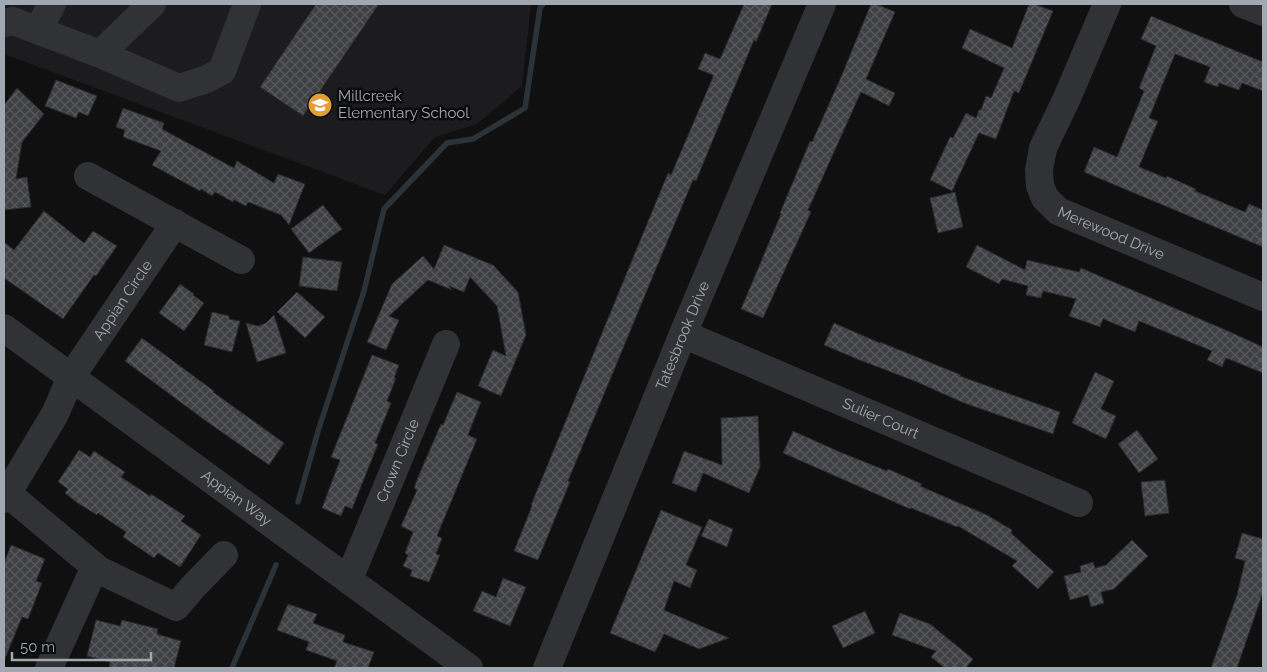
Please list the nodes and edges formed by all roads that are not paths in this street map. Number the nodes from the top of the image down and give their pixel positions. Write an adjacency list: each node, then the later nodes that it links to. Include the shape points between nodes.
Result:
1 (52, 4): 8 (street)
2 (152, 4): 9 (street)
3 (247, 4): 9 (street, via 222,71 207,79 179,88)
4 (822, 4): 15 (street, Tatesbrook Drive)
5 (1107, 4): 13 (street, Merewood Drive, via 1043,148 1040,186 1045,198 1058,211)
6 (1244, 4): 7 (street)
7 (1263, 12)
8 (19, 19): 9 (street)
9 (100, 54)
10 (88, 176): 11 (street)
11 (175, 223): 12 (street); 17 (street, Appian Circle)
12 (241, 260)
13 (1263, 298)
14 (4, 328): 17 (street, Appian Way)
15 (683, 334): 19 (street, Sulier Court); 25 (street, Tatesbrook Drive)
16 (446, 344): 22 (street, Crown Circle)
17 (70, 378): 18 (street, Appian Circle, via 55,414); 22 (street, Appian Way)
18 (6, 497): 21 (street)
19 (1079, 503)
20 (224, 555): 21 (street, via 176,607)
21 (99, 570): 23 (street, via 89,580)
22 (349, 579): 24 (street, Appian Way)
23 (49, 668)
24 (469, 668)
25 (547, 668)

